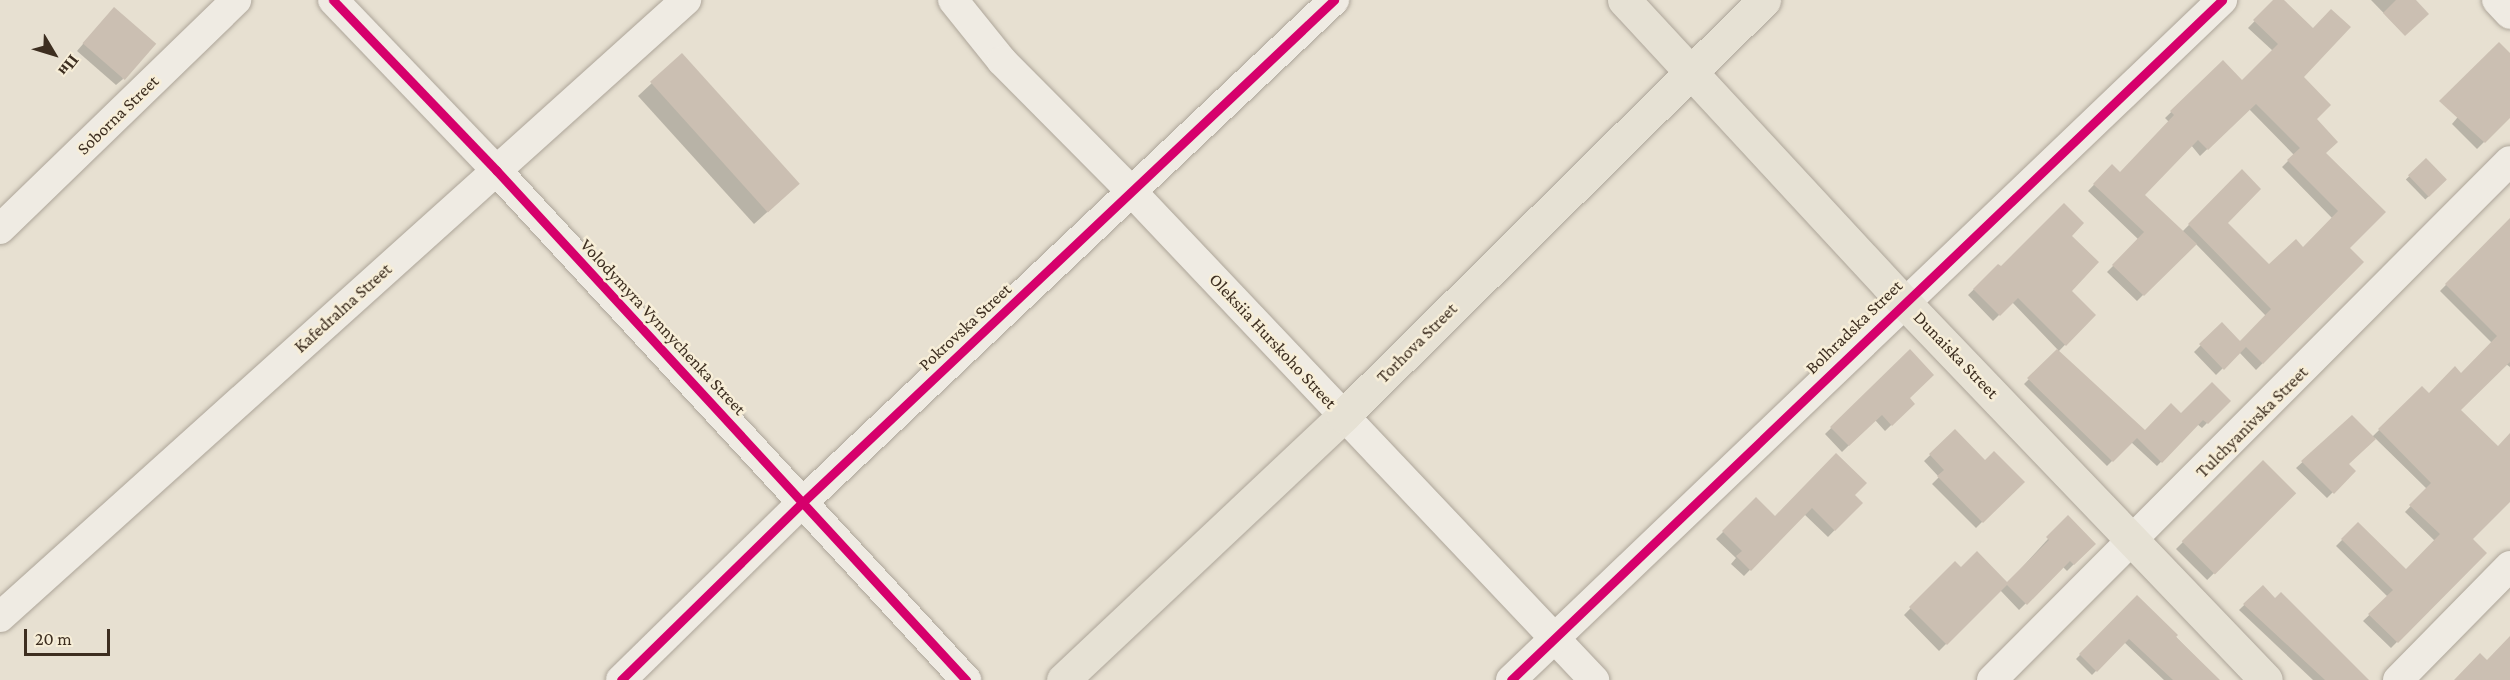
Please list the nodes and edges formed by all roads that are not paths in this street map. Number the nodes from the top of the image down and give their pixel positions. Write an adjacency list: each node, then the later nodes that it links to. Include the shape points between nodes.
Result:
1 (236, 0): 15 (street, Soborna Street)
2 (333, 0): 13 (street, Volodymyra Vynnychenka Street)
3 (686, 0): 13 (street, Kafedralna Street)
4 (953, 0): 14 (street, Oleksiia Hurskoho Street, via 1002,61)
5 (1334, 0): 14 (street, Pokrovska Street)
6 (1624, 0): 11 (main road, Dunaiska Street)
7 (1764, 0): 11 (main road, Torhova Street)
8 (2222, 0): 16 (street, Bolhradska Street)
9 (2498, 0): 10 (street)
10 (2510, 14)
11 (1689, 74): 16 (main road, Dunaiska Street); 17 (main road, Torhova Street)
12 (2510, 160): 19 (street, Tulchyanivska Street)
13 (496, 170): 18 (street, Volodymyra Vynnychenka Street); 21 (street, Kafedralna Street)
14 (1133, 193): 17 (street, Oleksiia Hurskoho Street); 18 (street, Pokrovska Street)
15 (0, 229)
16 (1904, 302): 19 (main road, Dunaiska Street); 22 (street, Bolhradska Street)
17 (1343, 416): 22 (street, Oleksiia Hurskoho Street); 25 (main road, Torhova Street)
18 (803, 502): 23 (street, Pokrovska Street); 24 (street, Volodymyra Vynnychenka Street)
19 (2135, 540): 28 (street, Tulchyanivska Street); 29 (main road, Dunaiska Street)
20 (2510, 566): 30 (street)
21 (0, 617)
22 (1554, 638): 26 (street, Bolhradska Street); 27 (street, Oleksiia Hurskoho Street)
23 (621, 680)
24 (966, 680)
25 (1063, 680)
26 (1511, 680)
27 (1594, 680)
28 (1992, 680)
29 (2266, 680)
30 (2398, 680)

